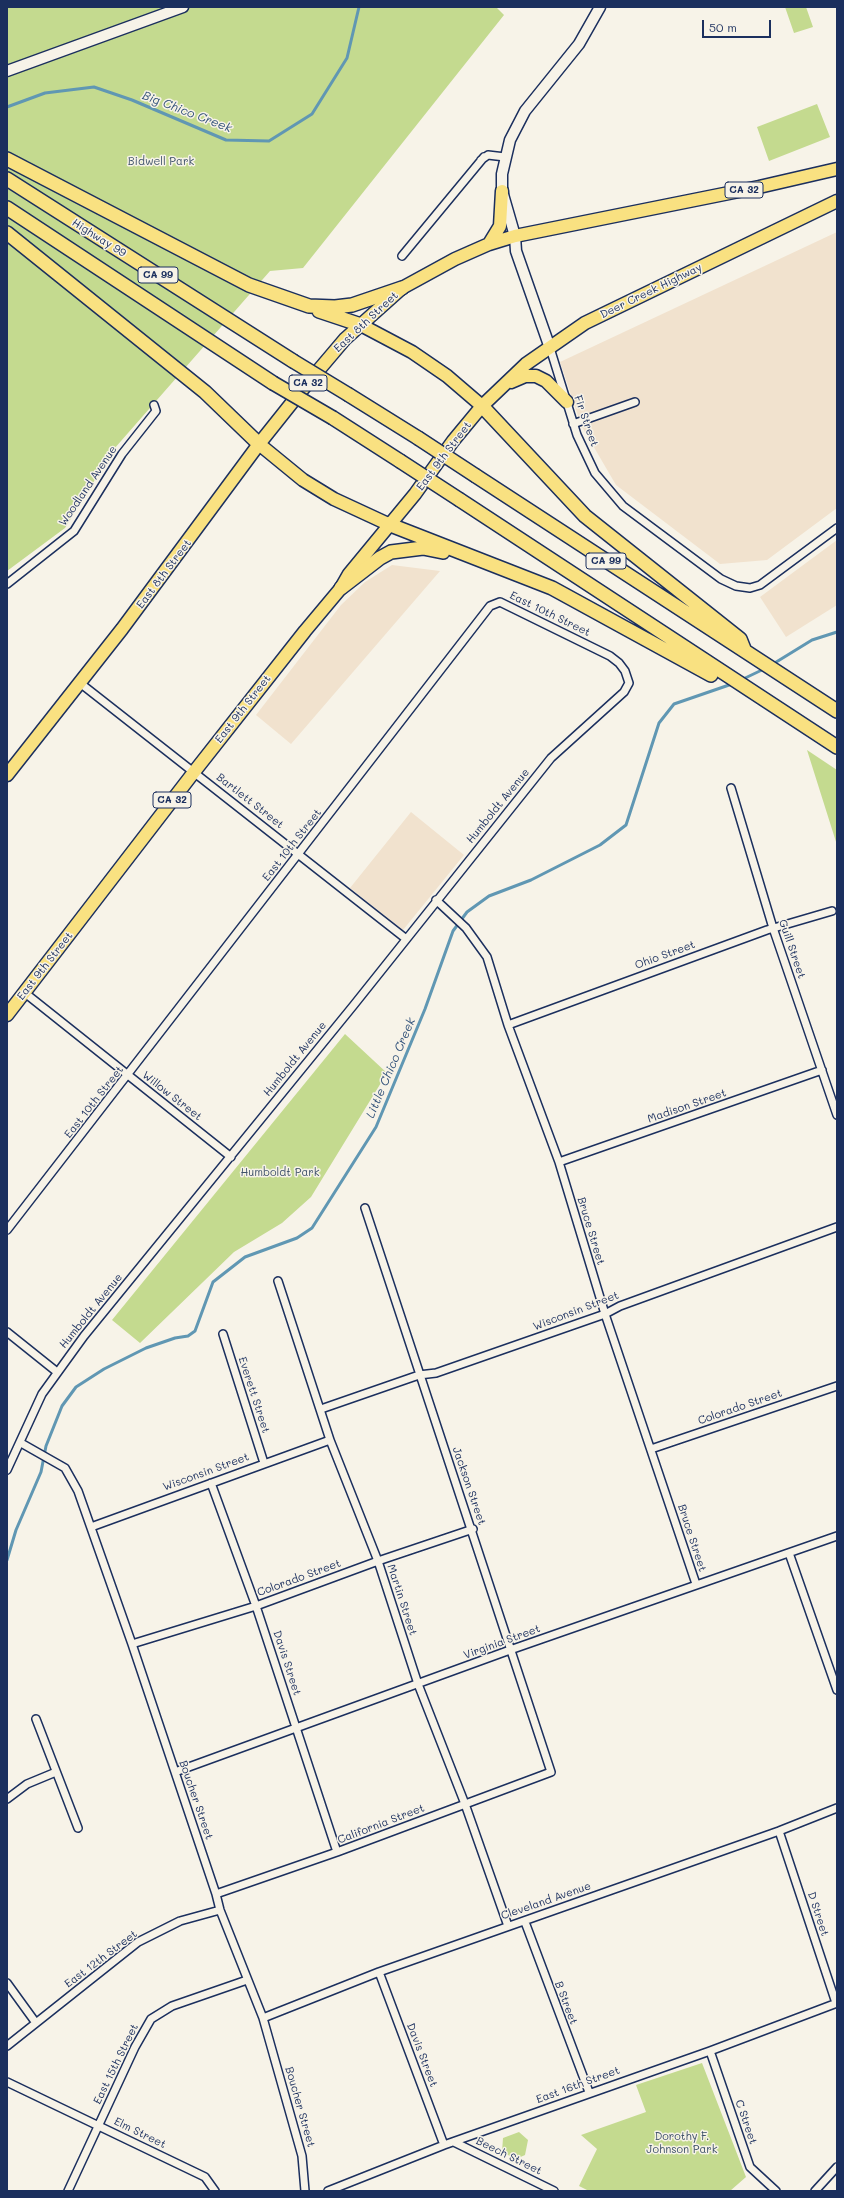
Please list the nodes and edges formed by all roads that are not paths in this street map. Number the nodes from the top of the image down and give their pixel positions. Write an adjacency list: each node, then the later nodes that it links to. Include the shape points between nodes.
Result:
1 (183, 7): 3 (street)
2 (600, 7): 4 (street, via 579,44 525,111 510,140)
3 (7, 71)
4 (505, 157): 8 (street); 14 (street, via 494,154 484,157)
5 (7, 159): 16 (highway, via 249,285)
6 (837, 168): 12 (main road, CA 32, via 759,187)
7 (7, 179): 31 (highway, Highway 99 / CA 99, bridge, via 418,438)
8 (502, 191): 12 (street); 13 (main road, via 500,226)
9 (837, 201): 18 (main road, Deer Creek Highway / CA 32, via 585,323)
10 (8, 208): 32 (highway, CA 99, bridge, via 273,383 460,500)
11 (7, 233): 25 (highway, via 192,381)
12 (515, 236): 13 (main road, East 8th Street / CA 32); 18 (street, Fir Street, via 516,251)
13 (489, 244): 15 (main road, East 8th Street / CA 32)
14 (402, 256)
15 (402, 288): 16 (highway, via 352,305); 17 (main road, East 8th Street / CA 32)
16 (310, 306): 17 (highway)
17 (361, 325): 23 (main road, via 412,352 447,376); 25 (main road, East 8th Street / CA 32, via 344,339)
18 (550, 348): 19 (main road, Deer Creek Highway / CA 32, via 526,364); 20 (street, Fir Street)
19 (504, 385): 20 (main road, via 525,376 536,376); 23 (main road, Deer Creek Highway / CA 32)
20 (567, 402): 24 (street, Fir Street)
21 (635, 402): 24 (street)
22 (154, 405): 29 (street, Woodland Avenue, via 156,411 122,454 74,530)
23 (482, 406): 26 (main road, East 9th Street / CA 32, via 415,494); 31 (highway, via 585,516 740,639)
24 (573, 424): 27 (street, Fir Street, via 595,474 623,506 721,579 736,586 750,588 760,585)
25 (259, 444): 26 (main road, via 303,480 334,500); 33 (main road, East 8th Street / CA 32)
26 (388, 524): 28 (highway); 30 (main road, East 9th Street / CA 32)
27 (837, 528)
28 (499, 566): 30 (highway, via 467,560 439,550 404,549 380,558); 32 (highway, via 552,588)
29 (7, 584)
30 (341, 588): 37 (main road, East 9th Street / CA 32)
31 (748, 654): 35 (highway, CA 99)
32 (713, 671): 36 (highway, CA 99, via 753,693)
33 (80, 683): 37 (street, Bartlett Street); 38 (main road, East 8th Street / CA 32)
34 (629, 683): 40 (street, East 10th Street, via 625,671 610,656 500,602 490,606); 41 (street, Humboldt Avenue, via 624,692 551,758)
35 (837, 711)
36 (837, 747)
37 (194, 772): 40 (street, Bartlett Street); 45 (main road, East 9th Street / CA 32)
38 (7, 775)
39 (731, 788): 43 (street, Guill Street)
40 (299, 854): 44 (street, Bartlett Street); 49 (street, East 10th Street)
41 (436, 900): 44 (street, Humboldt Avenue); 47 (street, Bruce Street, via 466,928 487,957)
42 (832, 911): 43 (street, Ohio Street)
43 (773, 928): 47 (street, Ohio Street); 48 (street, Guill Street)
44 (405, 938): 51 (street, Humboldt Avenue)
45 (25, 993): 46 (main road, East 9th Street / CA 32); 49 (street, Willow Street)
46 (7, 1016)
47 (508, 1025): 52 (street, Bruce Street)
48 (822, 1070): 50 (street, Guill Street); 52 (street, Madison Street)
49 (128, 1076): 51 (street, Willow Street); 55 (street, East 10th Street)
50 (837, 1115)
51 (231, 1157): 60 (street, Humboldt Avenue)
52 (558, 1162): 57 (street, Bruce Street)
53 (365, 1208): 61 (street, Jackson Street)
54 (837, 1227): 57 (street, Wisconsin Street, via 620,1306)
55 (7, 1230)
56 (278, 1281): 63 (street, Martin Street)
57 (605, 1314): 61 (street, Wisconsin Street, via 436,1373); 66 (street, Bruce Street)
58 (7, 1332): 60 (street)
59 (223, 1334): 67 (street, Everett Street)
60 (57, 1372): 65 (street, Humboldt Avenue, via 42,1394)
61 (419, 1375): 63 (street, Wisconsin Street); 71 (street, Jackson Street)
62 (837, 1386): 66 (street, Colorado Street)
63 (321, 1409): 64 (street, Martin Street)
64 (330, 1440): 67 (street, Wisconsin Street); 74 (street, Martin Street)
65 (21, 1443): 68 (street, Humboldt Avenue); 70 (street, Boucher Street, via 64,1468 78,1491)
66 (651, 1449): 75 (street, Bruce Street)
67 (264, 1463): 69 (street, Wisconsin Street)
68 (7, 1470)
69 (211, 1483): 70 (street, Wisconsin Street); 76 (street, Davis Street)
70 (91, 1527): 77 (street, Boucher Street)
71 (473, 1529): 74 (street, Colorado Street); 78 (street, Jackson Street)
72 (837, 1536): 73 (street, Virginia Street)
73 (789, 1553): 75 (street, Virginia Street); 79 (street)
74 (378, 1561): 76 (street, Colorado Street); 80 (street, Martin Street)
75 (696, 1584): 78 (street, Virginia Street)
76 (256, 1606): 77 (street, Colorado Street); 83 (street, Davis Street)
77 (132, 1644): 85 (street, Boucher Street)
78 (510, 1650): 80 (street, Virginia Street); 86 (street, Jackson Street)
79 (835, 1677): 81 (street)
80 (418, 1684): 83 (street, Virginia Street); 88 (street, Martin Street)
81 (837, 1690)
82 (36, 1719): 84 (street)
83 (296, 1727): 85 (street, Virginia Street); 92 (street, Davis Street)
84 (56, 1772): 87 (street, via 27,1784); 90 (street)
85 (175, 1772): 93 (street, Boucher Street)
86 (551, 1772): 88 (street, California Street)
87 (7, 1799)
88 (465, 1804): 92 (street, California Street); 96 (street, Martin Street)
89 (837, 1808): 91 (street, Cleveland Avenue)
90 (78, 1828)
91 (779, 1831): 95 (street, Cleveland Avenue); 100 (street, D Street)
92 (337, 1852): 93 (street, California Street)
93 (216, 1894): 94 (street, Boucher Street)
94 (220, 1910): 98 (street, Boucher Street); 102 (street, East 12th Street, via 180,1921 138,1942)
95 (525, 1922): 96 (street, Cleveland Avenue); 106 (street, B Street)
96 (508, 1926): 97 (street, Cleveland Avenue)
97 (379, 1972): 101 (street, Cleveland Avenue); 109 (street, Davis Street)
98 (248, 1980): 101 (street, Boucher Street); 107 (street, East 15th Street, via 172,2006 151,2019)
99 (7, 1983): 102 (street)
100 (837, 2003): 104 (street, East 16th Street)
101 (263, 2018): 113 (street, Boucher Street, via 302,2156)
102 (36, 2023): 103 (street, East 12th Street)
103 (7, 2046)
104 (710, 2051): 106 (street, East 16th Street); 116 (street, C Street, via 750,2167)
105 (7, 2082): 107 (street, Elm Street)
106 (589, 2092): 108 (street, East 16th Street)
107 (98, 2125): 111 (street, East 15th Street); 112 (street, Elm Street, via 206,2177)
108 (454, 2142): 109 (street, East 16th Street); 115 (street, Beech Street)
109 (444, 2145): 114 (street, East 16th Street)
110 (837, 2167): 117 (street)
111 (68, 2191)
112 (215, 2191)
113 (305, 2191)
114 (328, 2191)
115 (554, 2191)
116 (776, 2191)
117 (815, 2191)

